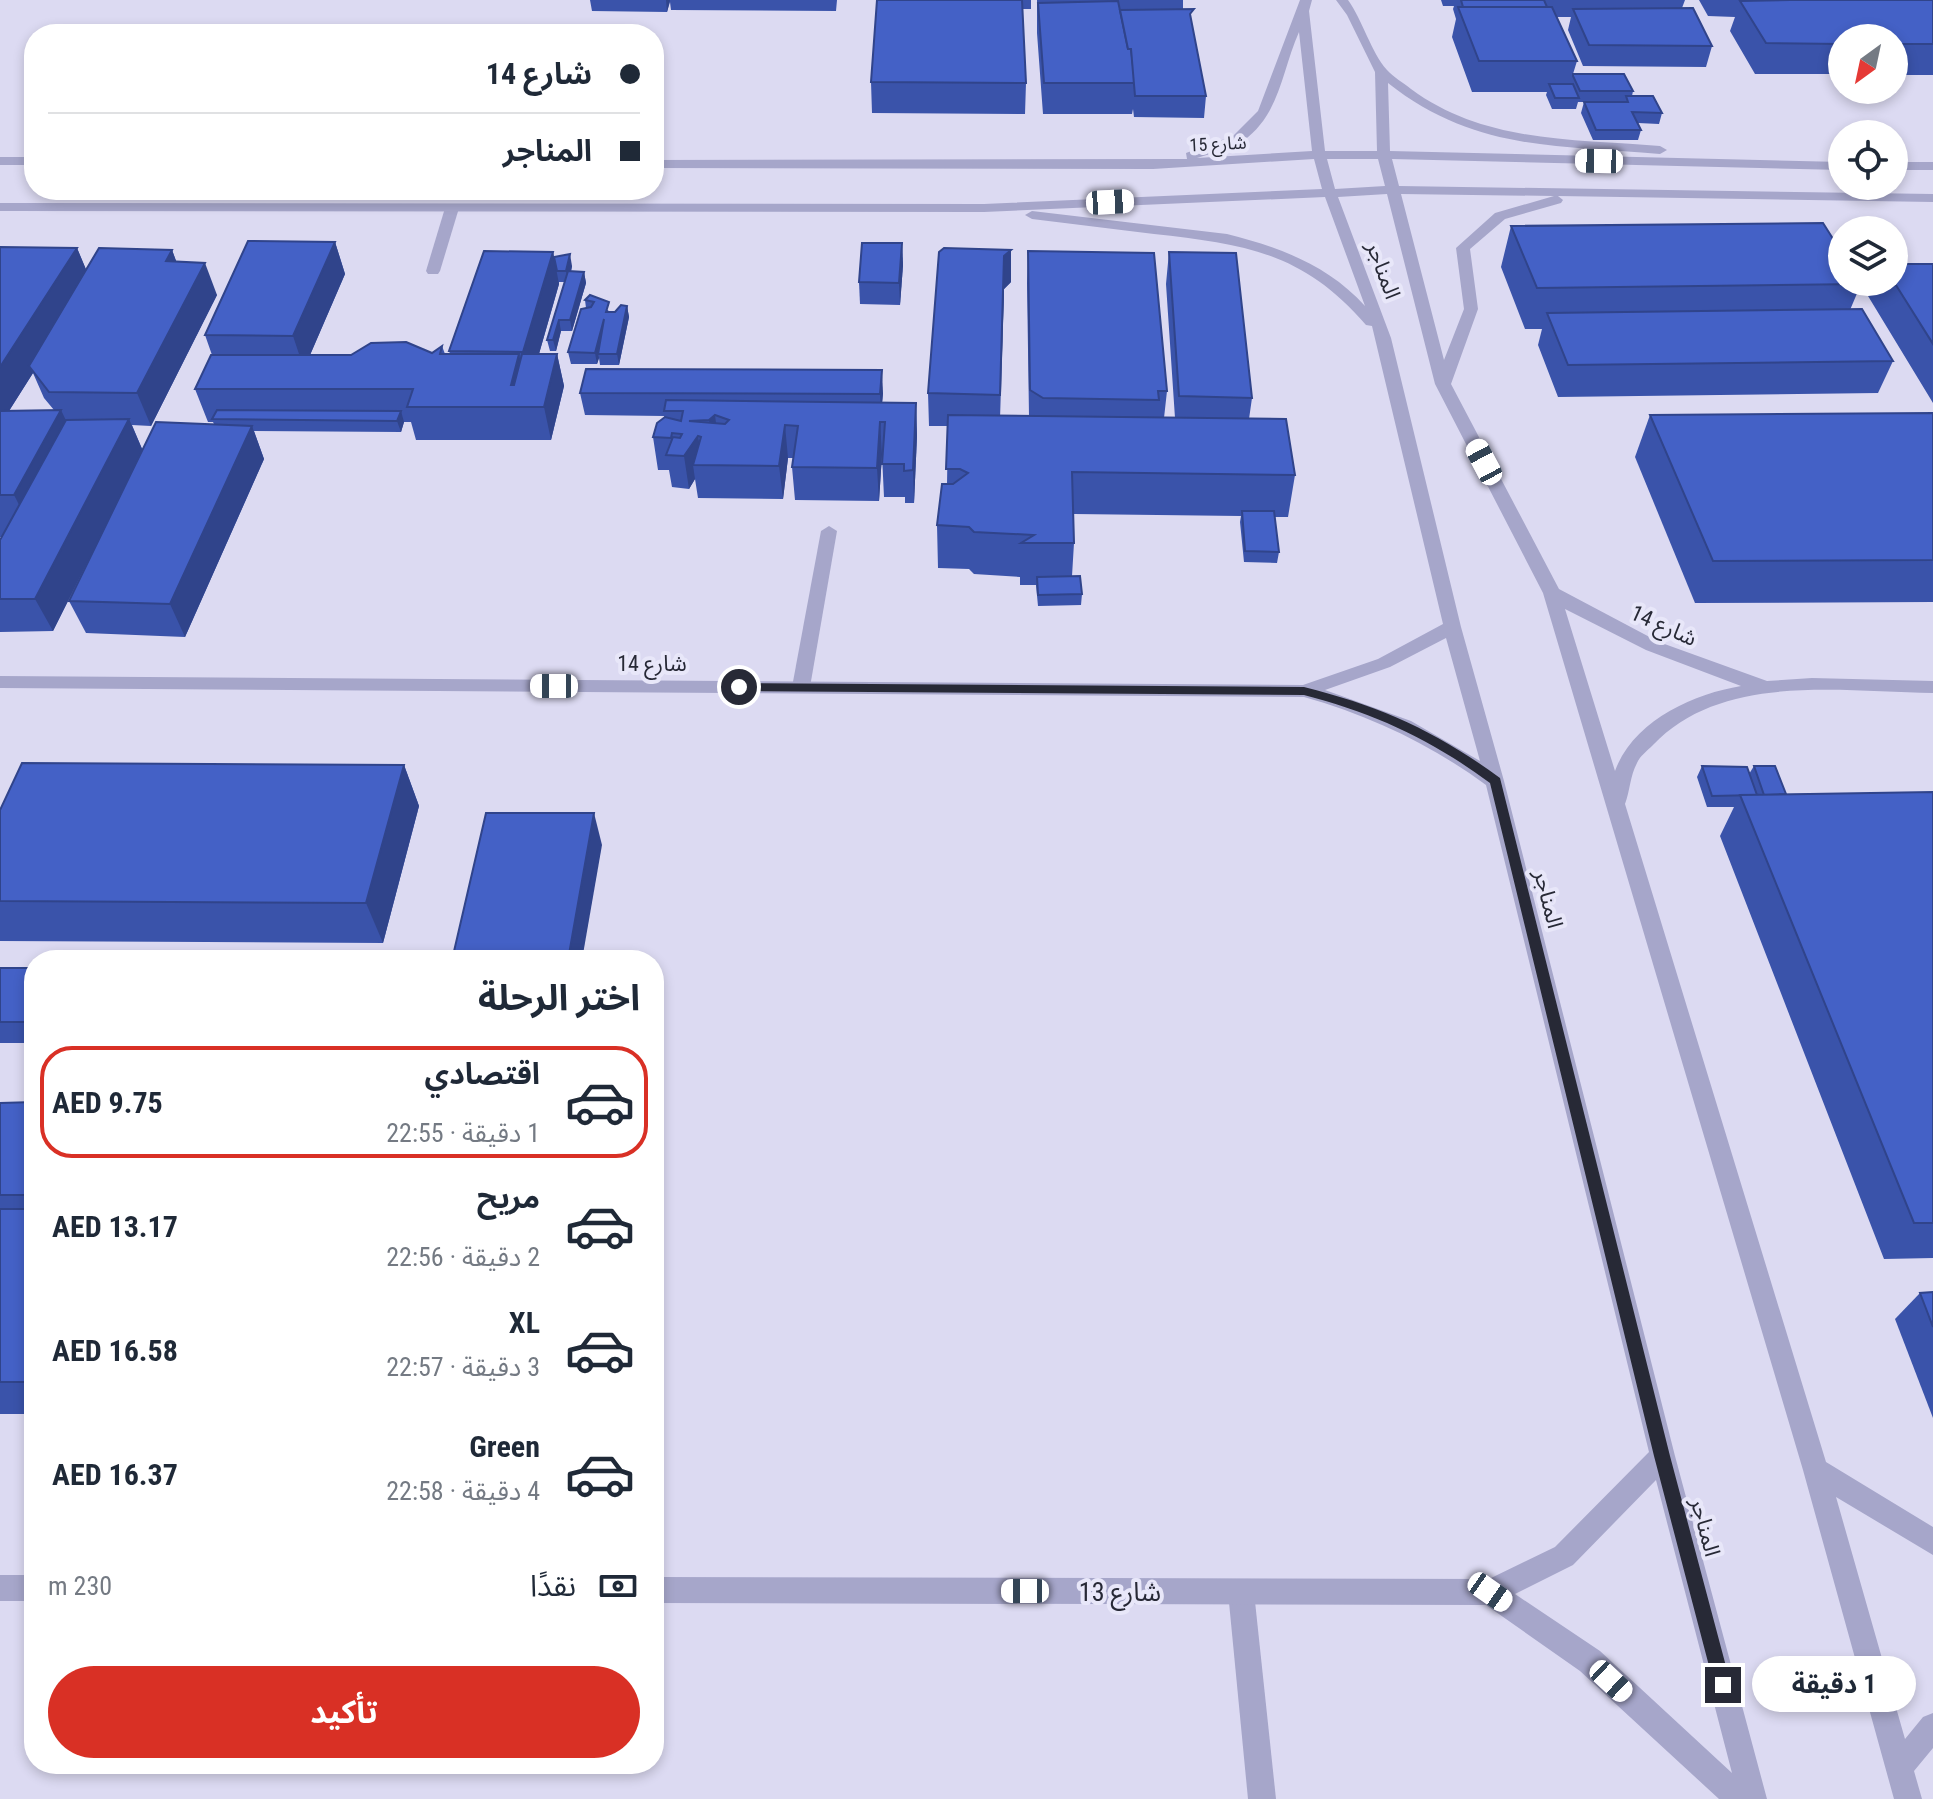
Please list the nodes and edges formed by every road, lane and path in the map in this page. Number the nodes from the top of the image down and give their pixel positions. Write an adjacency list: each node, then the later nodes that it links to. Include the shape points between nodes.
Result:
1 (1342, 0): 3 (street, المناجر)
2 (1304, 6): 4 (street, المناجر); 9 (street, المناجر, via 1271,98 1251,127 1221,146)
3 (1381, 72): 5 (street, المناجر); 10 (street, شارع 15, via 1445,117 1508,136)
4 (1319, 155): 5 (street, شارع 15); 9 (street, شارع 15); 14 (street, المناجر)
5 (1384, 155): 10 (street, شارع 15); 15 (street, المناجر)
6 (0, 161): 7 (street)
7 (24, 161)
8 (664, 164): 9 (street, شارع 15)
9 (1153, 165)
10 (1783, 165): 11 (street, شارع 15)
11 (1828, 166)
12 (1908, 166): 13 (street)
13 (1933, 166)
14 (1329, 190): 15 (street); 20 (street); 22 (street, المناجر)
15 (1396, 190): 16 (street); 23 (street, المناجر)
16 (1575, 194): 17 (street); 23 (street, via 1500,216 1463,248 1471,309)
17 (1933, 198)
18 (0, 207): 19 (street)
19 (452, 208): 20 (street); 21 (street)
20 (984, 208): 22 (street, via 1256,244 1291,256 1328,279)
21 (433, 271)
22 (1384, 338): 26 (street, المناجر)
23 (1443, 384): 25 (street, المناجر)
24 (829, 531): 28 (street)
25 (1552, 593): 29 (street, شارع 14, via 1649,646); 33 (street, المناجر)
26 (1452, 627): 31 (street, شارع 14, via 1384,663); 32 (street, المناجر)
27 (0, 682): 28 (street, شارع 14)
28 (801, 687): 31 (street, شارع 14)
29 (1763, 687): 30 (street, شارع 14); 33 (street, شارع 14, via 1707,699 1661,722 1630,757)
30 (1933, 687)
31 (1304, 691): 32 (street, شارع 14, via 1407,724)
32 (1495, 781): 34 (street, المناجر)
33 (1617, 802): 35 (street, المناجر)
34 (1662, 1456): 41 (street, شارع 13, via 1564,1556); 46 (street, المناجر)
35 (1816, 1470): 36 (street); 43 (street, المناجر)
36 (1933, 1542)
37 (0, 1588): 38 (street)
38 (24, 1588)
39 (664, 1590): 40 (street, شارع 13)
40 (1241, 1592): 41 (street, شارع 13); 44 (street)
41 (1490, 1592): 45 (street, via 1590,1661)
42 (1933, 1727): 43 (street)
43 (1899, 1767): 47 (street, المناجر)
44 (1262, 1799)
45 (1740, 1799)
46 (1753, 1799)
47 (1908, 1799)

